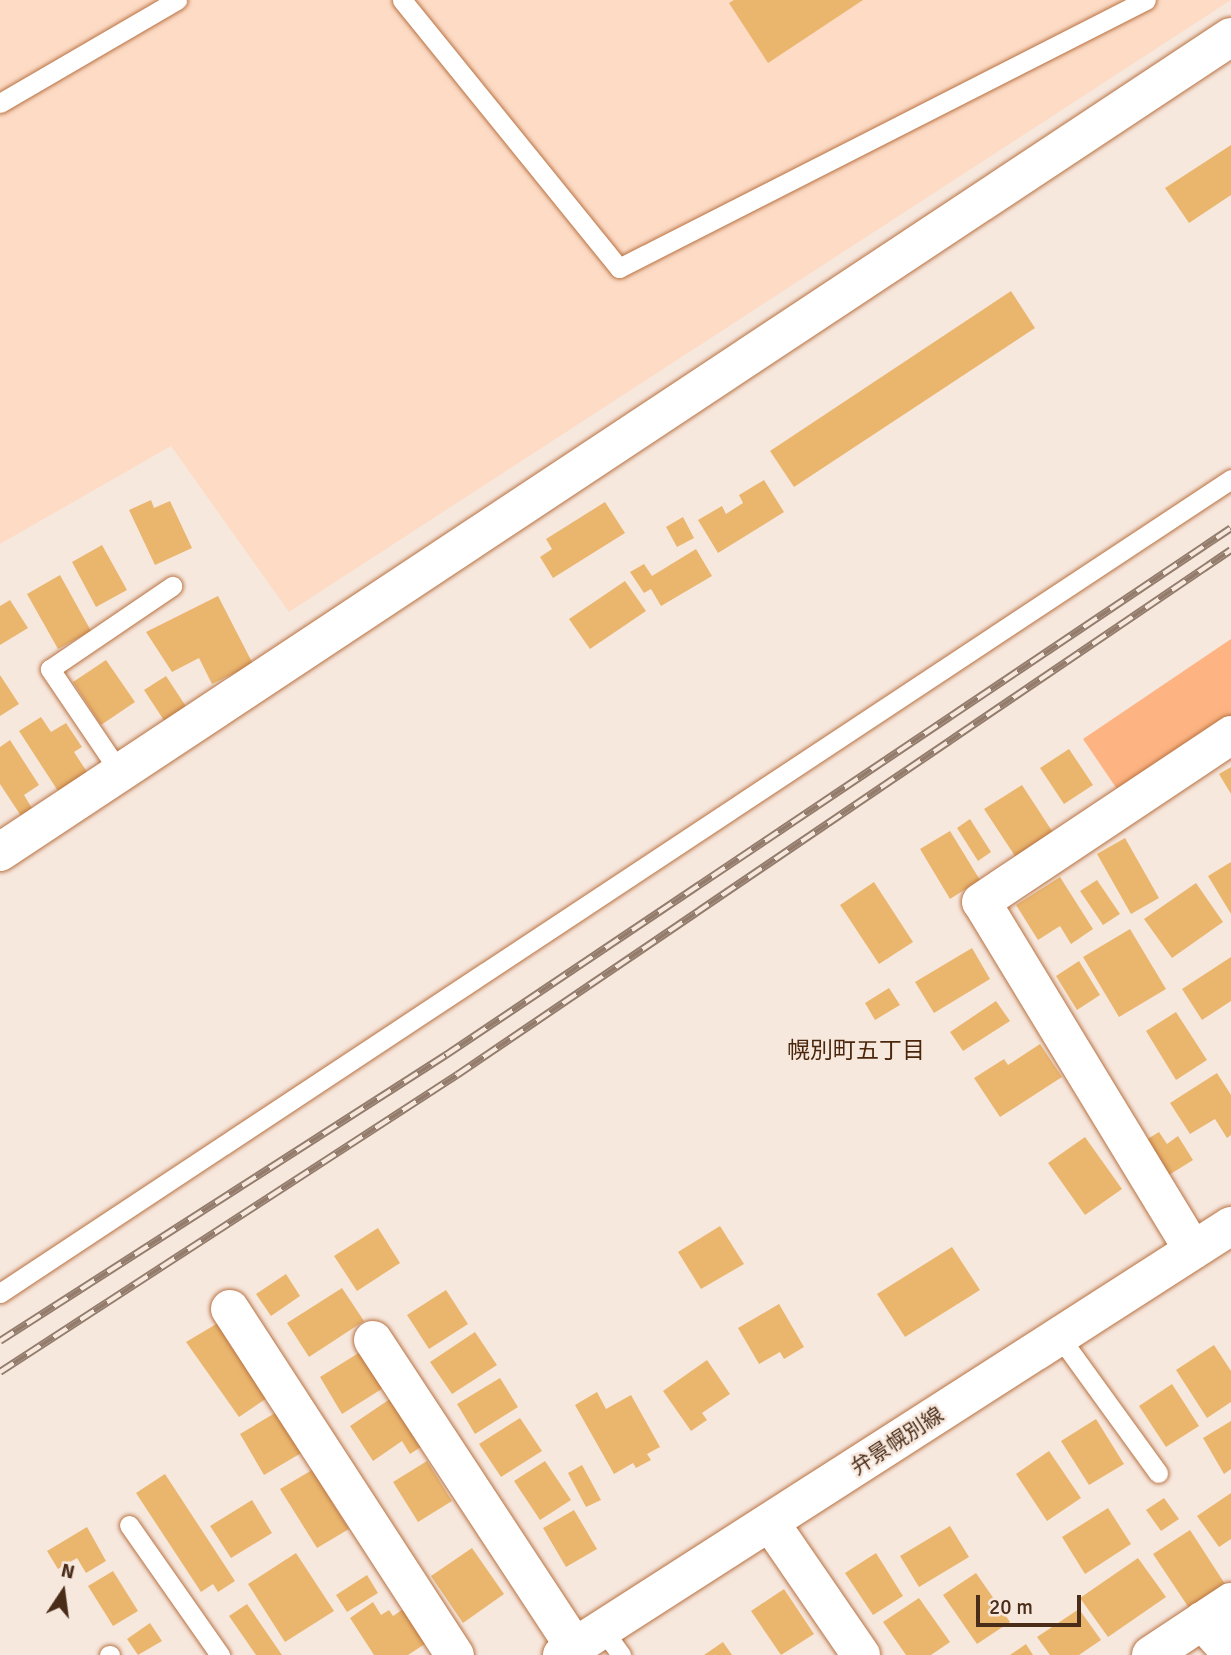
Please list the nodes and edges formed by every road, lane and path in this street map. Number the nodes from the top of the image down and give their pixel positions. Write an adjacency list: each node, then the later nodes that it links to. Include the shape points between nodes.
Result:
1 (177, 0): 5 (lane)
2 (402, 0): 3 (lane, via 619,268)
3 (1146, 0)
4 (1231, 37): 9 (street)
5 (0, 103)
6 (1231, 479): 13 (lane)
7 (172, 586): 9 (lane, via 50,668)
8 (1231, 735): 12 (street, via 981,902)
9 (121, 774): 10 (street)
10 (0, 852)
11 (1231, 1226): 12 (street, 弁景幌別線)
12 (1193, 1250): 15 (street, 弁景幌別線)
13 (0, 1293)
14 (230, 1309): 24 (street)
15 (1059, 1336): 17 (lane); 18 (street, 弁景幌別線)
16 (373, 1340): 21 (street)
17 (1157, 1473)
18 (771, 1524): 21 (street, 弁景幌別線); 25 (street)
19 (129, 1525): 23 (lane)
20 (1217, 1611): 22 (street); 26 (street)
21 (590, 1647)
22 (1231, 1653)
23 (220, 1655)
24 (455, 1655)
25 (861, 1655)
26 (1151, 1655)

